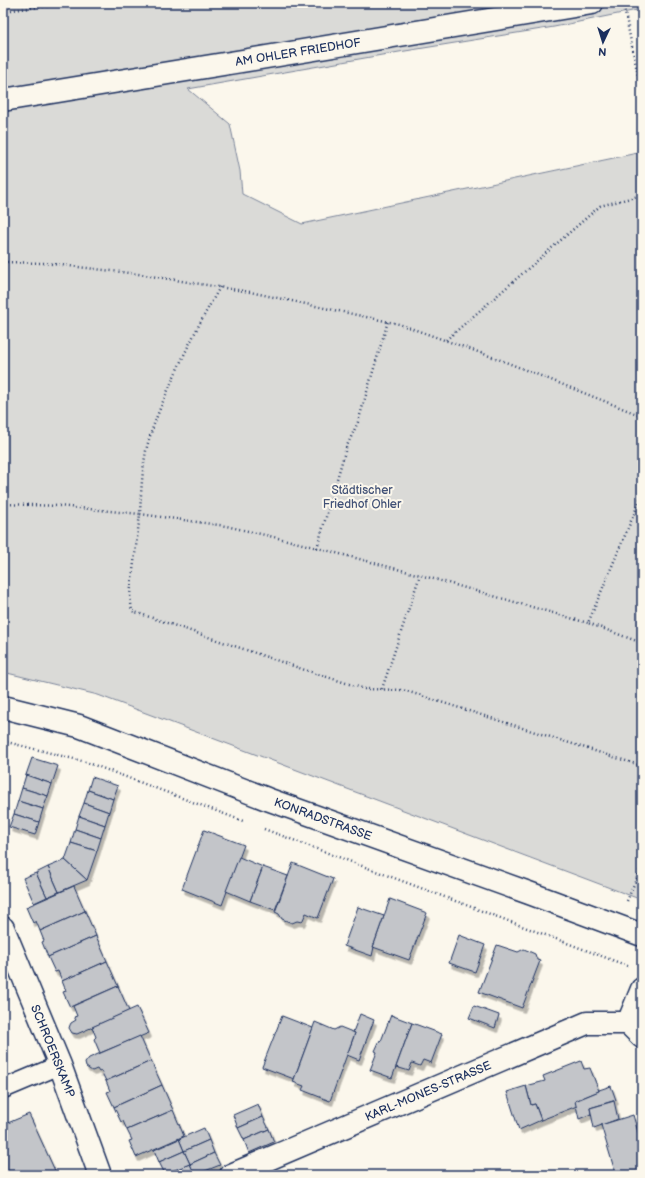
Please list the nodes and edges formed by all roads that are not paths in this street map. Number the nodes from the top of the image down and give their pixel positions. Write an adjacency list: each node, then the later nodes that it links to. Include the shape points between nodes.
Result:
1 (592, 3): 2 (street, AM OHLER FRIEDHOF)
2 (3, 100)
3 (3, 707): 5 (street, KONRADSTRASSE, via 79,726 266,799)
4 (3, 928): 8 (street, SCHROERSKAMP)
5 (642, 935)
6 (642, 989): 7 (street)
7 (635, 1030): 11 (street, KARL-MONES-STRASSE, via 587,1023)
8 (60, 1065): 9 (street); 10 (street, SCHROERSKAMP)
9 (3, 1089)
10 (100, 1175)
11 (232, 1175)

